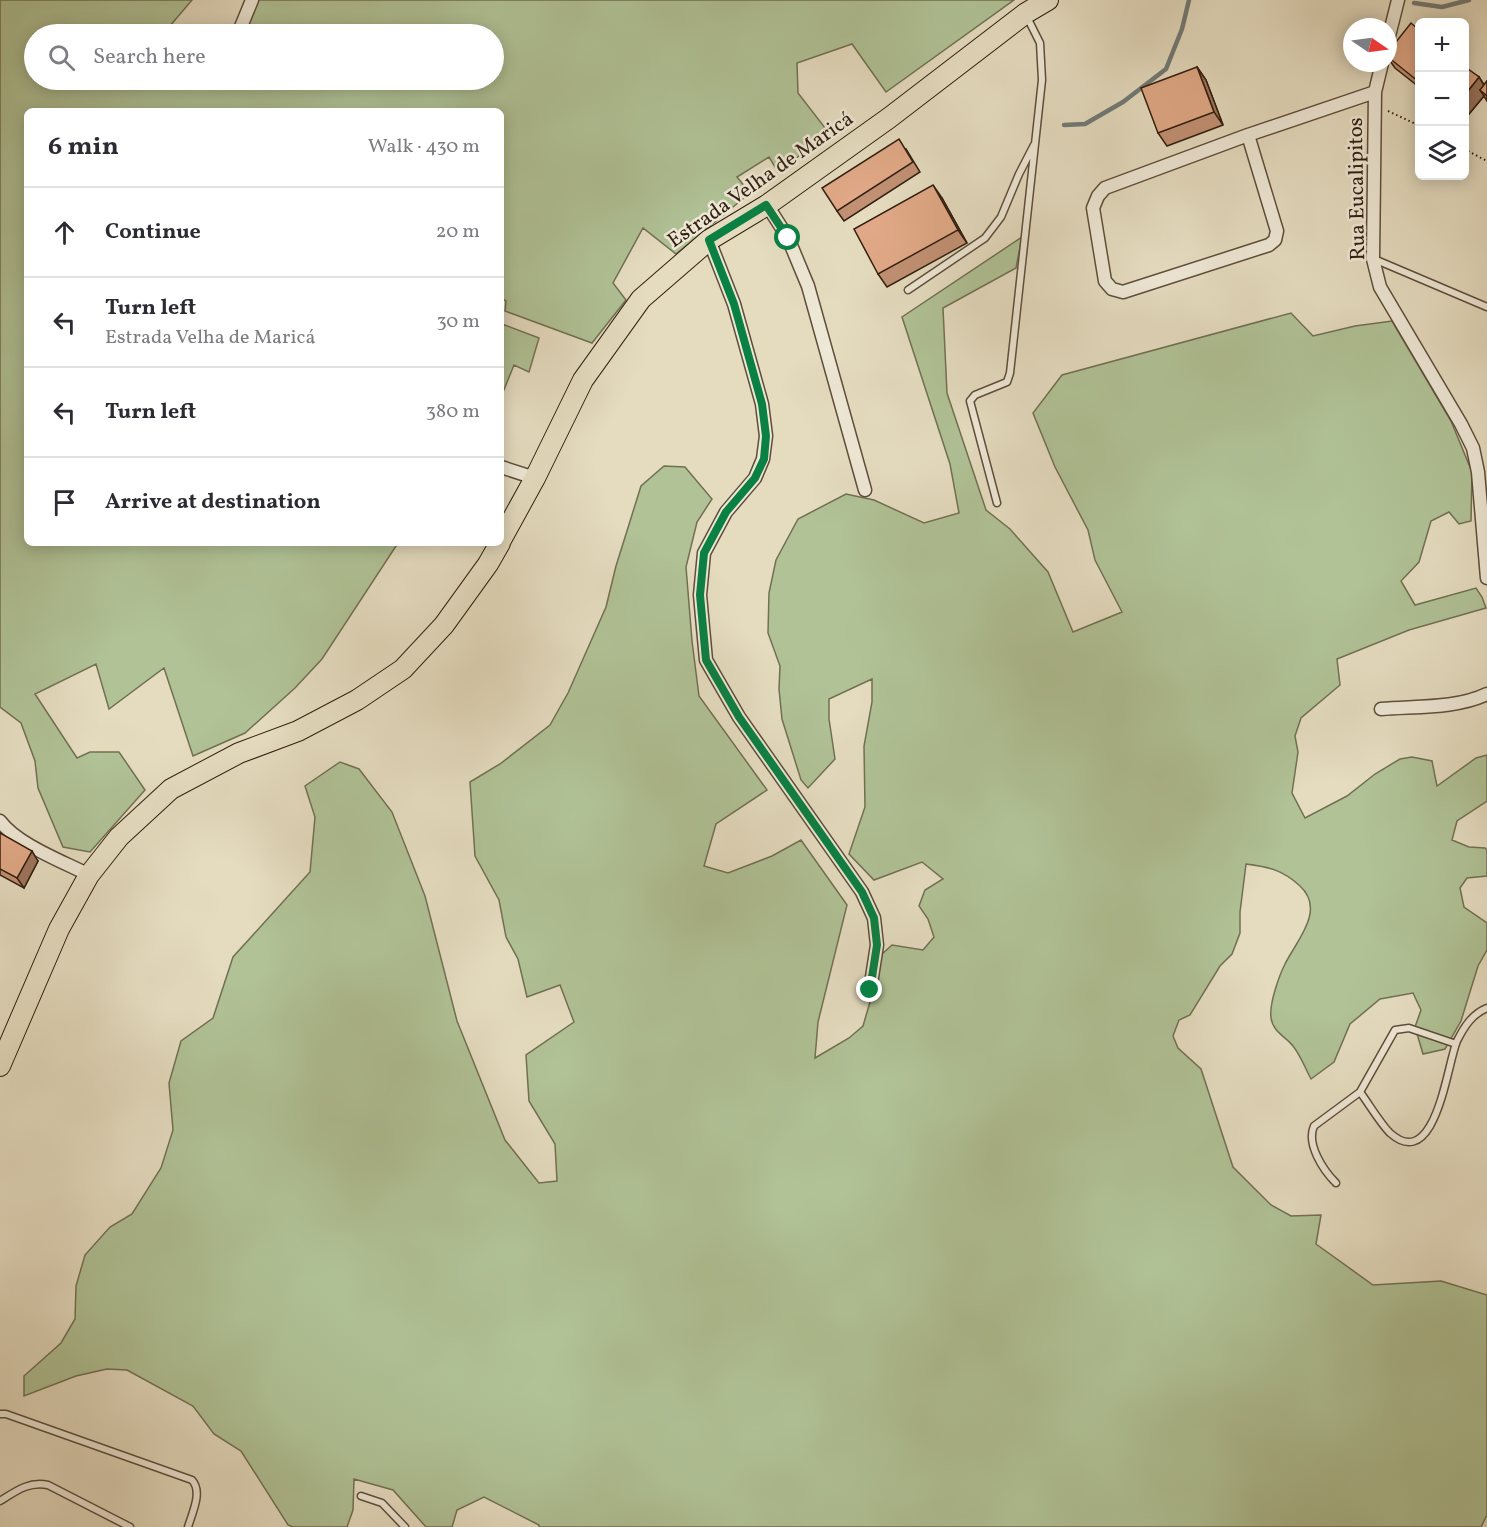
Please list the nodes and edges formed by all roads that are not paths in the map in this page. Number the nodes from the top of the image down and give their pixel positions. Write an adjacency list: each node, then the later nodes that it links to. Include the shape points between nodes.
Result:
1 (252, 0): 6 (street)
2 (1048, 0): 4 (main road, Estrada Velha de Maricá)
3 (1398, 0): 5 (street)
4 (1026, 14): 10 (lane, via 1040,43 1042,80); 11 (main road, Estrada Velha de Maricá)
5 (1394, 18)
6 (242, 24)
7 (1380, 72): 8 (street, Rua Eucalipitos)
8 (1375, 92): 9 (street); 13 (street, Rua Eucalipitos)
9 (1248, 135): 9 (street, via 1277,231 1275,240 1122,292 1112,289 1105,281 1093,208 1105,188)
10 (1036, 142): 14 (lane, via 1001,218 985,238); 19 (lane, via 1010,373 1007,382 975,394 970,401)
11 (766, 205): 12 (main road, Estrada Velha de Maricá); 18 (street, via 788,238 808,286)
12 (709, 240): 17 (main road, Estrada Velha de Maricá, via 641,299 583,380); 27 (street, via 734,304 762,404 766,436 764,459 755,478 726,512 704,553 700,595 706,660 739,717 866,900 874,918 877,945)
13 (1373, 259): 15 (lane); 22 (street, Rua Eucalipitos, via 1380,287 1473,448)
14 (908, 290)
15 (1487, 307)
16 (504, 468): 17 (street)
17 (535, 478): 20 (main road, Estrada Velha de Maricá)
18 (865, 490)
19 (997, 503)
20 (504, 535)
21 (498, 546): 26 (main road, Estrada Velha de Maricá, via 444,625 402,669 357,700 308,726 239,753 171,789 118,837)
22 (1487, 578)
23 (1487, 694): 24 (street, via 1456,703)
24 (1381, 709)
25 (0, 821): 26 (street, via 27,843)
26 (89, 875): 30 (main road, Estrada Velha de Maricá, via 59,928)
27 (870, 990)
28 (1487, 1008): 29 (lane, via 1465,1025)
29 (1456, 1044): 31 (lane, via 1408,1028 1395,1030); 31 (lane, via 1441,1101 1425,1134 1415,1142 1402,1141 1389,1132)
30 (0, 1066)
31 (1360, 1092): 32 (lane, via 1314,1126 1311,1133 1320,1159)
32 (1336, 1183)
33 (0, 1414): 37 (lane, via 192,1480 198,1492)
34 (361, 1496): 38 (lane, via 382,1503)
35 (0, 1501): 36 (lane, via 36,1482)
36 (130, 1527)
37 (188, 1527)
38 (405, 1527)

